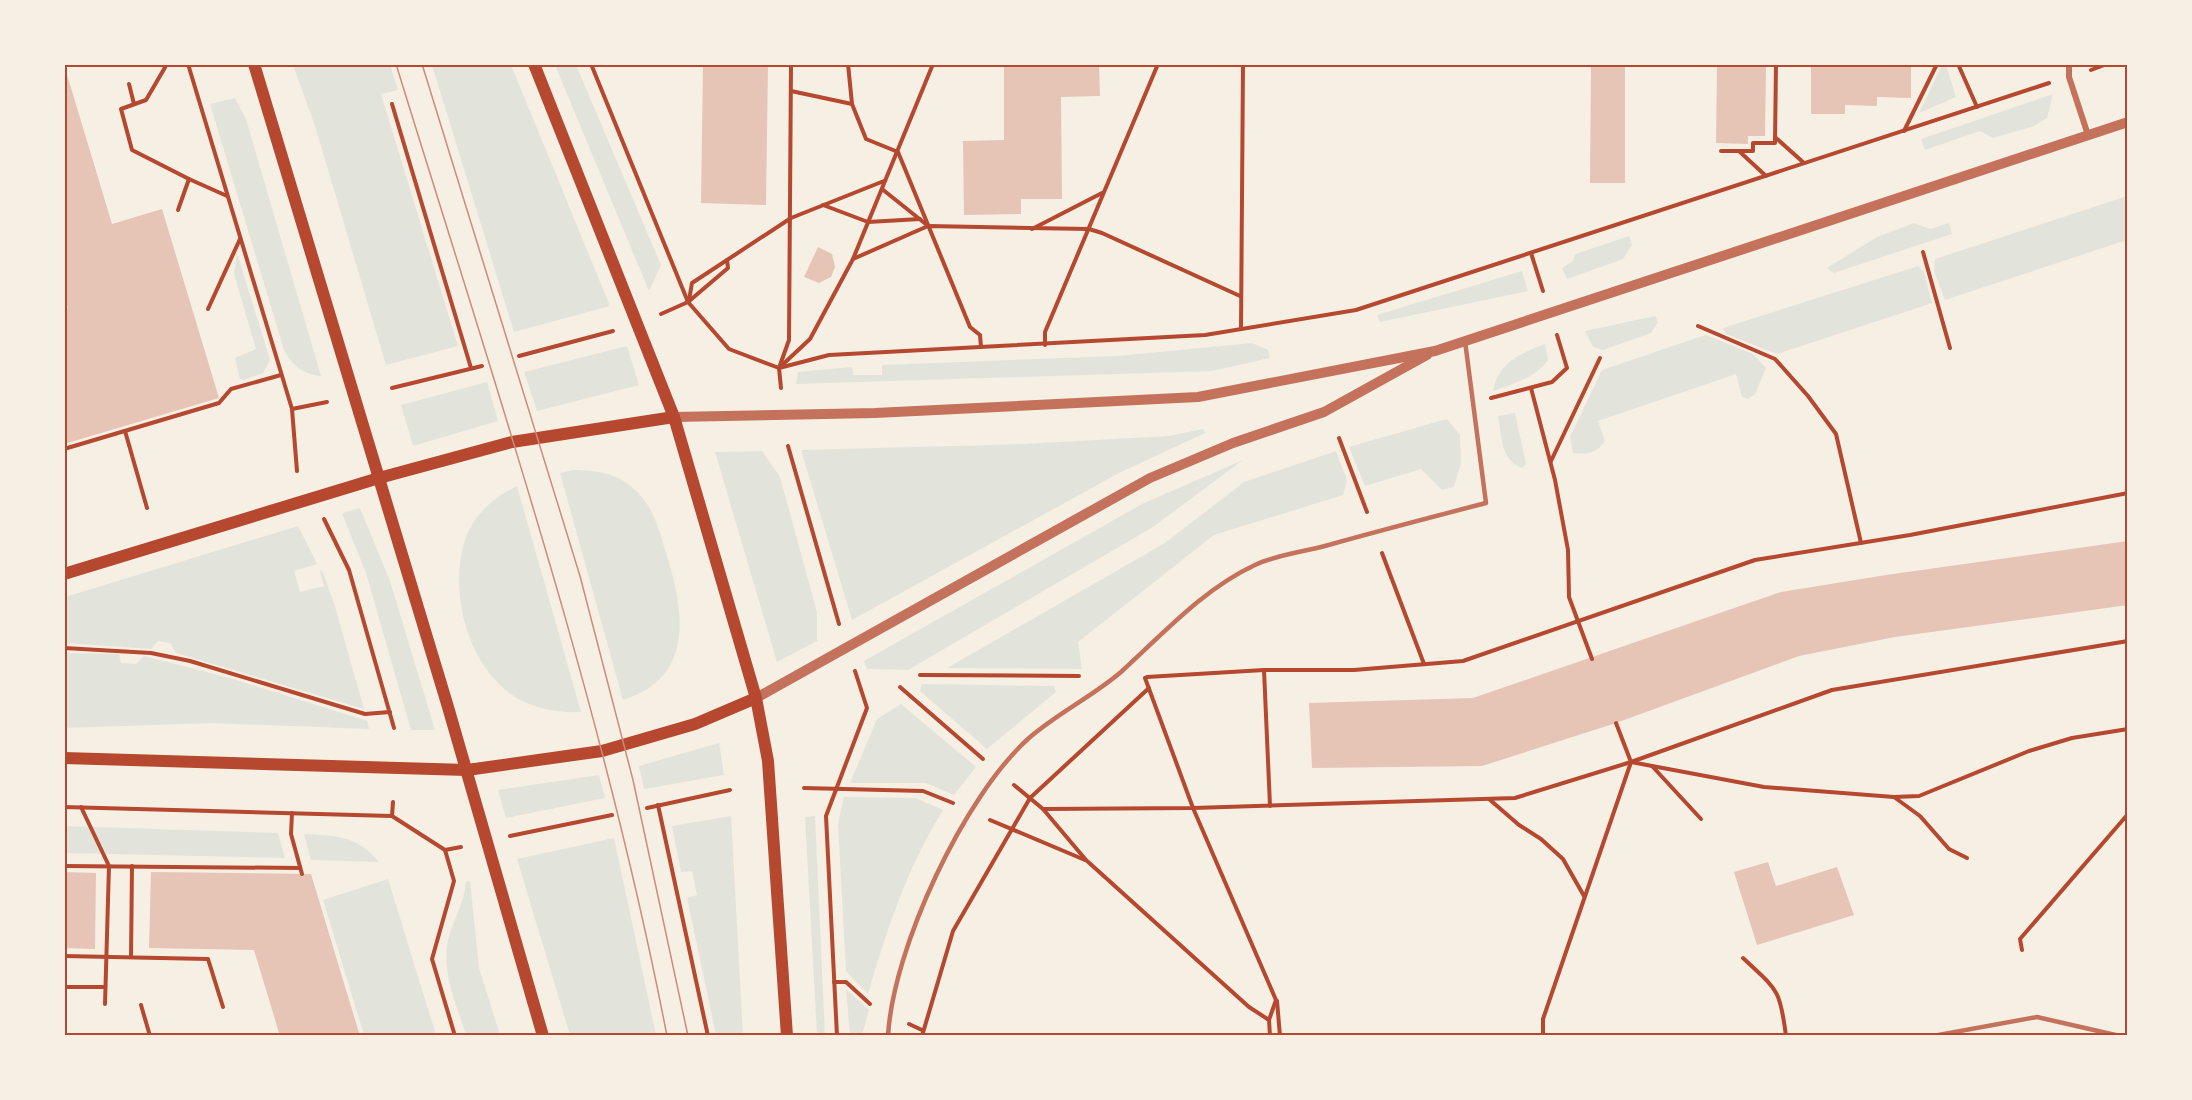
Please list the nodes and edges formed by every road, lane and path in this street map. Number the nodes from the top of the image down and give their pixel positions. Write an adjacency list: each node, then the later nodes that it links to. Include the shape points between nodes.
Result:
1 (167, 64): 19 (path, via 146,100)
2 (188, 64): 36 (path)
3 (254, 64): 81 (main road)
4 (534, 64): 74 (main road)
5 (591, 64): 50 (path)
6 (791, 64): 18 (path)
7 (848, 64): 21 (path)
8 (933, 64): 29 (path)
9 (1158, 64): 35 (path)
10 (1243, 64): 49 (path)
11 (1776, 64): 26 (path)
12 (1936, 64): 24 (path)
13 (1958, 64): 22 (path)
14 (2069, 64): 16 (street)
15 (2107, 64): 16 (path)
16 (2069, 77): 22 (path); 25 (street)
17 (129, 84): 19 (path)
18 (791, 91): 21 (path); 39 (path)
19 (134, 104): 32 (path, via 121,109 132,150)
20 (392, 104): 64 (path)
21 (852, 104): 29 (path, via 866,139)
22 (1977, 107): 24 (path)
23 (2127, 122): 25 (street)
24 (1903, 131): 30 (path)
25 (2088, 135): 56 (street)
26 (1775, 137): 28 (path, via 1775,143 1753,143 1753,151); 30 (path)
27 (1721, 151): 28 (path)
28 (1740, 151): 31 (path)
29 (898, 152): 33 (path); 42 (path)
30 (1804, 164): 31 (path)
31 (1766, 176): 55 (path, via 1356,310)
32 (189, 179): 36 (path); 38 (path)
33 (885, 181): 34 (path); 37 (path)
34 (881, 189): 40 (path); 41 (path)
35 (1103, 193): 43 (path); 44 (path)
36 (227, 196): 45 (path)
37 (822, 205): 39 (path); 41 (path)
38 (178, 210)
39 (791, 218): 48 (path); 65 (path, via 789,340)
40 (920, 219): 41 (path); 42 (path)
41 (868, 222): 47 (path)
42 (928, 226): 43 (path); 47 (path); 58 (path, via 970,327 980,336)
43 (1031, 230): 44 (path)
44 (1089, 230): 49 (path, via 1102,232); 57 (path, via 1045,332)
45 (240, 238): 51 (path); 67 (path)
46 (1923, 252): 59 (path)
47 (853, 259): 65 (path, via 810,339)
48 (727, 260): 50 (path, via 728,268); 50 (path, via 692,283)
49 (1240, 296): 55 (path)
50 (688, 302): 52 (path); 65 (path, via 729,349)
51 (208, 309)
52 (660, 314)
53 (1698, 326): 86 (path, via 1775,359 1808,396 1836,434)
54 (622, 328): 61 (path)
55 (1242, 329): 57 (path, via 1205,336)
56 (1465, 341): 60 (street); 72 (lane)
57 (1045, 345): 58 (path)
58 (981, 347): 65 (path, via 830,355)
59 (1950, 348)
60 (1435, 351): 74 (street, via 1198,397 875,413); 100 (street, via 1324,412 1233,443 1150,478)
61 (519, 356)
62 (1600, 358): 79 (path)
63 (482, 366): 64 (path)
64 (471, 368): 68 (path)
65 (779, 368): 69 (path)
66 (1567, 368): 70 (path, via 1552,382)
67 (281, 375): 73 (path); 75 (path, via 231,389 219,403)
68 (392, 388)
69 (781, 388)
70 (1531, 388): 72 (path); 79 (path)
71 (327, 402): 73 (path)
72 (1473, 403): 85 (lane, via 1486,503)
73 (292, 409): 80 (path)
74 (674, 417): 81 (main road, via 537,437); 100 (main road)
75 (125, 431): 78 (path); 83 (path)
76 (1339, 438): 85 (path)
77 (789, 446): 89 (path)
78 (64, 449)
79 (1551, 461): 88 (path, via 1568,550 1569,597)
80 (297, 471)
81 (379, 478): 87 (main road); 109 (main road)
82 (2127, 492): 86 (path)
83 (147, 507)
84 (323, 518): 101 (path, via 349,570)
85 (1374, 532): 93 (path); 122 (lane, via 1257,564 1218,585 1115,676 1029,738 999,772)
86 (1861, 543): 88 (path, via 1755,560)
87 (64, 574)
88 (1578, 621): 92 (path); 93 (path, via 1463,661)
89 (841, 629)
90 (2127, 641): 107 (path, via 1832,690)
91 (64, 648): 101 (path, via 151,653 365,714)
92 (1592, 659)
93 (1424, 664): 95 (path, via 1354,670)
94 (854, 668): 111 (path, via 867,708)
95 (1264, 670): 99 (path, via 1144,677); 117 (path)
96 (920, 675): 97 (path)
97 (1054, 676)
98 (900, 687): 106 (path)
99 (1149, 688): 121 (path); 128 (path, via 1030,798)
100 (756, 698): 109 (main road, via 695,724 602,751); 158 (main road, via 768,761)
101 (390, 712): 103 (path)
102 (1616, 723): 107 (path)
103 (394, 728)
104 (2127, 729): 113 (path, via 2072,738 2030,751 1927,794)
105 (64, 758): 109 (main road)
106 (982, 758)
107 (1630, 762): 108 (path); 114 (path, via 1515,798); 139 (path)
108 (1651, 766): 113 (path, via 1764,787); 127 (path)
109 (466, 770): 156 (main road)
110 (804, 788): 111 (path)
111 (836, 789): 122 (path, via 923,791); 145 (path, via 826,816)
112 (730, 790): 116 (path)
113 (1894, 797): 132 (path, via 1920,816 1948,849)
114 (1489, 800): 117 (path); 139 (path, via 1563,859)
115 (393, 802): 126 (path)
116 (658, 805): 120 (path); 157 (path)
117 (1270, 806): 121 (path)
118 (64, 807): 119 (path)
119 (81, 807): 123 (path); 135 (path)
120 (647, 808)
121 (1193, 808): 133 (path, via 1043,809); 148 (path)
122 (973, 811): 128 (path); 160 (lane, via 931,887 908,944 889,1014)
123 (292, 813): 126 (path); 137 (path, via 291,834)
124 (2127, 814): 140 (path, via 2020,939)
125 (612, 815): 129 (path)
126 (392, 816): 131 (path)
127 (1701, 819)
128 (1009, 830): 133 (path); 161 (path, via 953,931)
129 (507, 836)
130 (460, 847): 131 (path)
131 (445, 850): 155 (path, via 454,881 432,959)
132 (1967, 858)
133 (1086, 860): 153 (path, via 1249,1007)
134 (64, 866): 135 (path)
135 (109, 866): 136 (path); 142 (path)
136 (132, 866): 137 (path); 143 (path)
137 (300, 868): 138 (path)
138 (302, 874)
139 (1585, 897): 164 (path, via 1543,1019)
140 (2022, 950)
141 (64, 956): 142 (path)
142 (106, 956): 143 (path); 147 (path)
143 (131, 957): 152 (path, via 208,959)
144 (1743, 958): 165 (path, via 1775,987 1782,1003)
145 (834, 982): 149 (path, via 846,982); 159 (path)
146 (64, 987): 147 (path)
147 (105, 987): 150 (path)
148 (1276, 1000): 153 (path); 163 (path)
149 (869, 1003)
150 (105, 1004)
151 (141, 1005): 154 (path)
152 (223, 1007)
153 (1269, 1020): 162 (path)
154 (150, 1035)
155 (455, 1035)
156 (543, 1035)
157 (708, 1035)
158 (787, 1035)
159 (837, 1035)
160 (888, 1035)
161 (922, 1035)
162 (1270, 1035)
163 (1280, 1035)
164 (1543, 1035)
165 (1786, 1035)
166 (1933, 1035): 167 (lane, via 2037,1017)
167 (2120, 1035)

